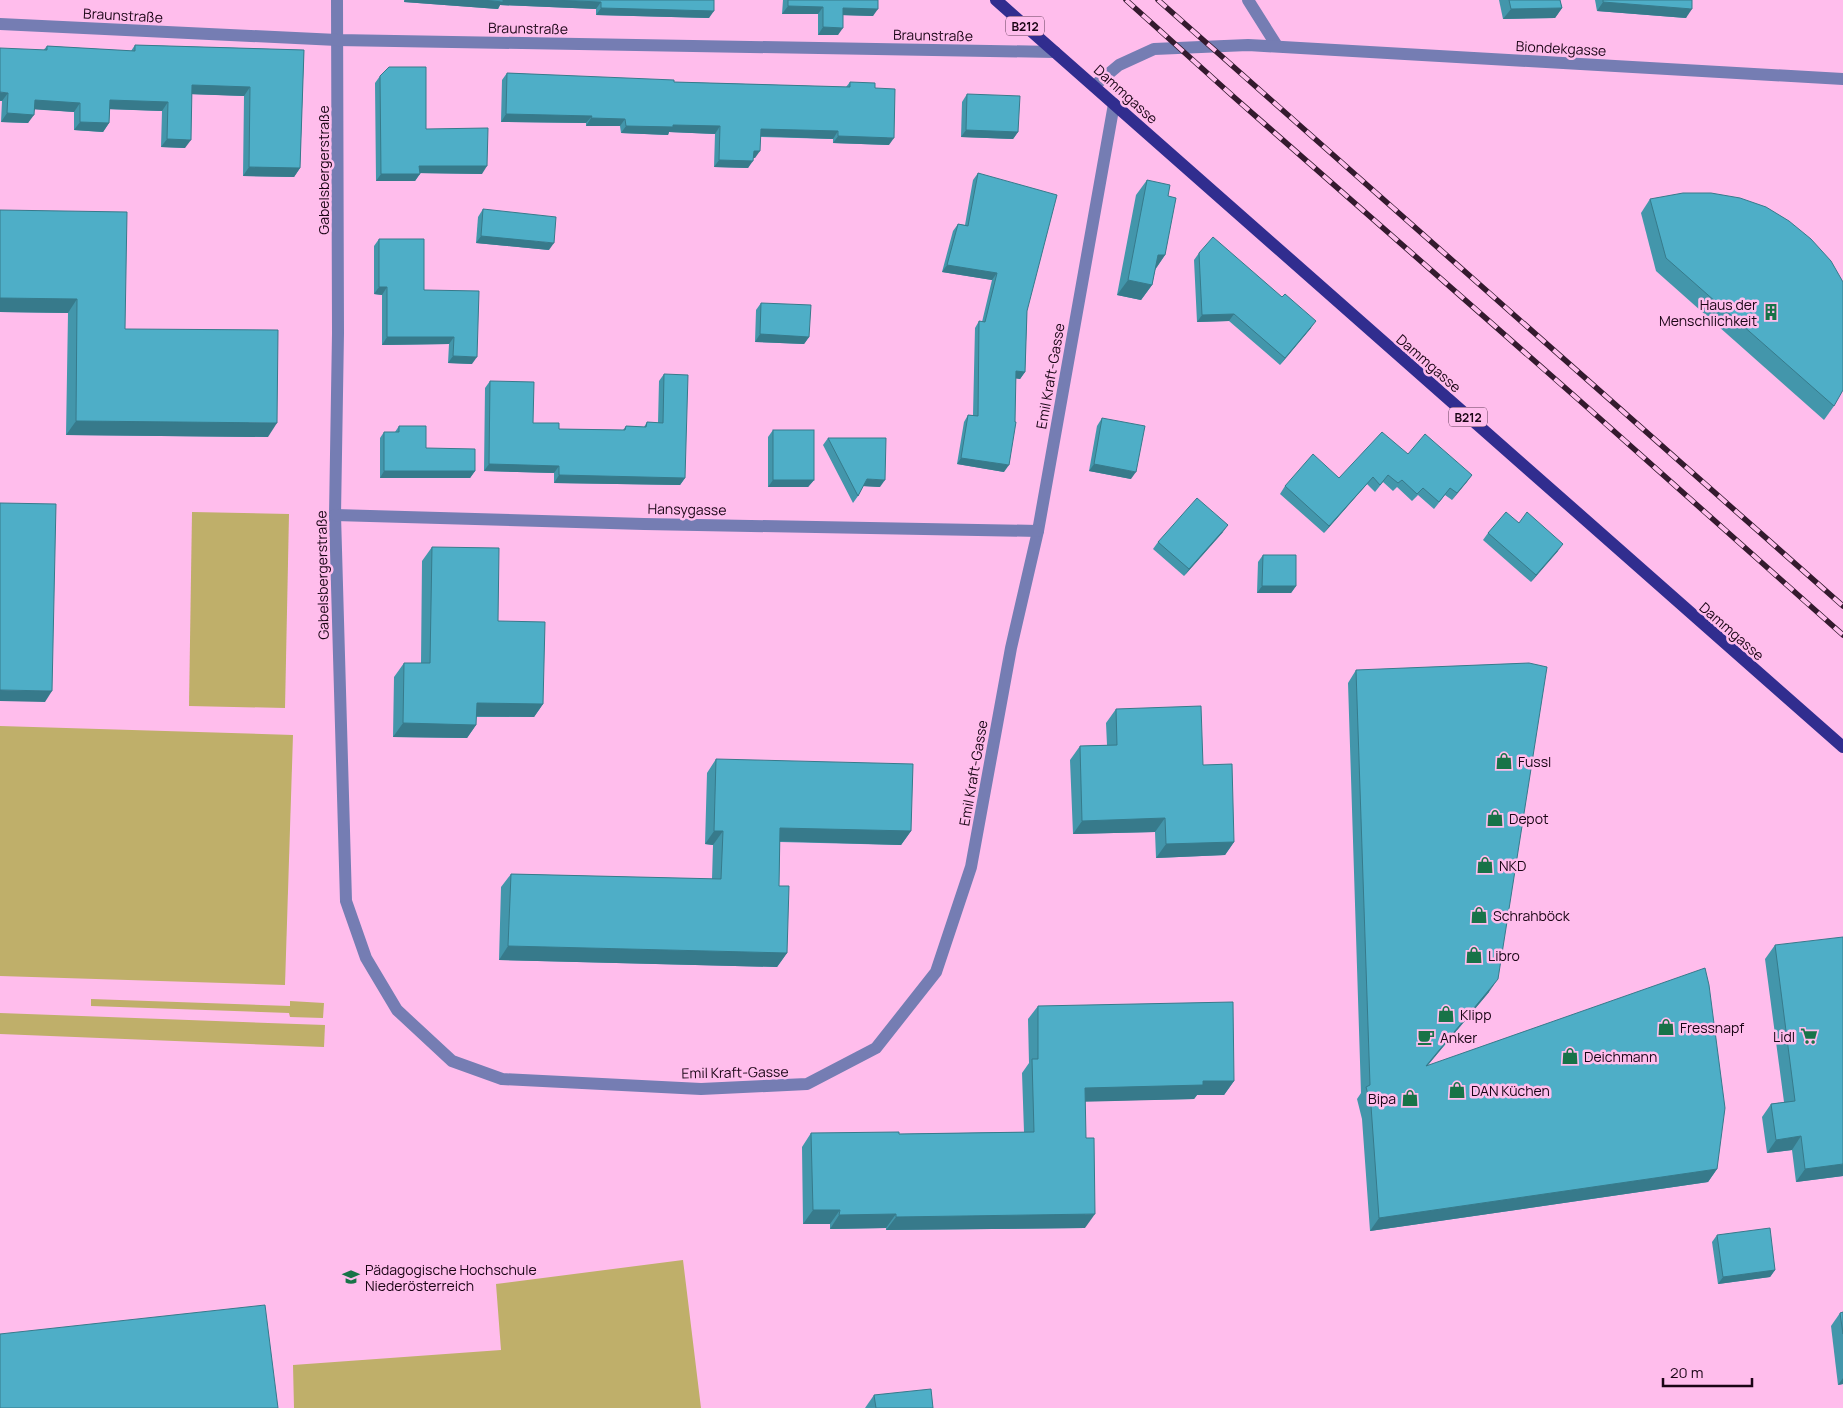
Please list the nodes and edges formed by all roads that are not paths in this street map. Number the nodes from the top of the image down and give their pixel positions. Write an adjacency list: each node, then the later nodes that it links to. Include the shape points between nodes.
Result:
1 (338, 0): 5 (street, Gabelsbergerstraße)
2 (996, 0): 7 (main road, Dammgasse / B212)
3 (1248, 0): 6 (street)
4 (0, 24): 5 (street, Braunstraße)
5 (337, 40): 7 (street, Braunstraße); 11 (street, Gabelsbergerstraße)
6 (1277, 46): 8 (street, Biondekgasse); 9 (street, Biondekgasse, via 1154,49 1119,65)
7 (1055, 52): 9 (main road, Dammgasse / B212)
8 (1843, 79)
9 (1094, 86): 10 (main road, Dammgasse / B212)
10 (1114, 104): 12 (street, Emil Kraft-Gasse); 13 (main road, Dammgasse / B212)
11 (335, 515): 12 (street, Hansygasse); 14 (street, Gabelsbergerstraße, via 346,901 366,958 397,1010 452,1061)
12 (1038, 531): 14 (street, Emil Kraft-Gasse, via 1011,648 971,867 936,972 876,1048 807,1084 701,1089)
13 (1843, 747)
14 (502, 1079)

